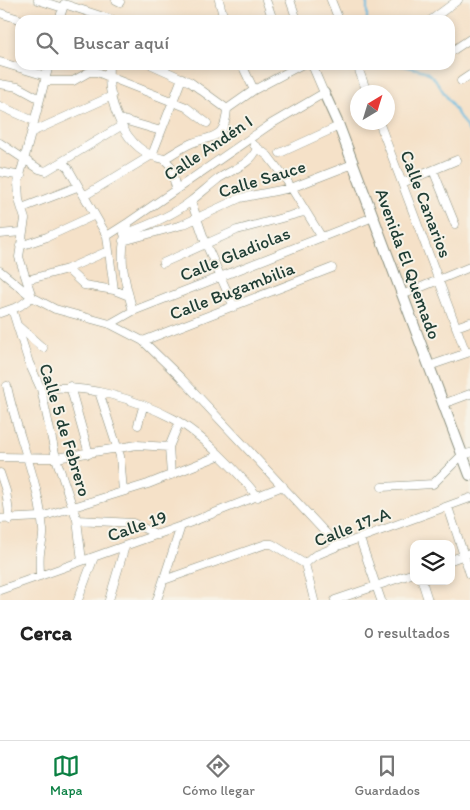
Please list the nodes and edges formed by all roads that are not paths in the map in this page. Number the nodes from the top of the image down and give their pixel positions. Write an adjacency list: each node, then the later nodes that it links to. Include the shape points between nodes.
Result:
1 (38, 0): 7 (street)
2 (219, 0): 10 (street)
3 (266, 0): 11 (street)
4 (290, 0): 12 (street)
5 (332, 0): 13 (street)
6 (458, 0): 14 (street)
7 (64, 4): 9 (street)
8 (0, 13): 15 (street)
9 (98, 15)
10 (223, 15)
11 (271, 15)
12 (295, 15)
13 (337, 15)
14 (438, 15)
15 (15, 18)
16 (470, 39): 17 (street)
17 (455, 49)
18 (0, 62): 19 (street)
19 (15, 68)
20 (21, 70): 31 (street)
21 (47, 70): 31 (street)
22 (109, 70): 29 (street)
23 (164, 70): 30 (street)
24 (244, 70): 35 (street)
25 (287, 70): 35 (street)
26 (314, 70): 36 (street, Avenida El Quemado)
27 (358, 70): 34 (street)
28 (470, 75): 32 (street)
29 (108, 76): 31 (street, via 94,71 74,81); 37 (street); 39 (street)
30 (182, 78): 39 (street); 41 (street)
31 (45, 79): 38 (street)
32 (461, 81)
33 (0, 84): 38 (street, via 18,87)
34 (364, 85)
35 (254, 90): 41 (street)
36 (324, 93): 45 (main road, Avenida El Quemado); 49 (street, Calle Andén I)
37 (112, 96): 43 (street); 48 (street)
38 (40, 99): 42 (street)
39 (172, 103): 44 (street, via 191,110); 47 (street)
40 (0, 106): 42 (street)
41 (227, 109): 55 (street, via 224,128 214,138 192,143)
42 (34, 121): 48 (street)
43 (120, 123): 47 (street); 53 (street, via 136,145); 57 (street)
44 (207, 123)
45 (339, 126): 52 (street); 58 (main road, Avenida El Quemado)
46 (382, 130): 62 (street, Calle Canarios)
47 (161, 131): 53 (street)
48 (32, 132): 54 (street)
49 (250, 139): 51 (street); 64 (street, Calle Andén I)
50 (0, 143): 54 (street)
51 (257, 148): 65 (street, via 268,156); 67 (street, via 247,162 216,180)
52 (280, 153)
53 (152, 156): 55 (street); 66 (street)
54 (26, 158): 57 (street, via 43,171); 61 (street)
55 (164, 159): 64 (street, via 170,165)
56 (457, 160): 59 (street)
57 (62, 162): 63 (street)
58 (353, 164): 65 (street, Calle Sauce); 71 (main road, Avenida El Quemado)
59 (432, 170): 62 (street); 74 (street)
60 (0, 172): 61 (street)
61 (21, 176): 68 (street, via 18,193)
62 (402, 183): 90 (street, Calle Canarios)
63 (77, 187): 66 (street); 68 (street)
64 (176, 188): 73 (street, Calle Andén I)
65 (291, 188): 69 (street); 72 (street, Calle Sauce, via 240,198)
66 (84, 196): 70 (street)
67 (191, 201): 72 (street); 79 (street)
68 (22, 208): 75 (street, via 25,219)
69 (304, 212): 78 (street); 80 (street, via 237,230)
70 (95, 216): 77 (street); 81 (street)
71 (373, 217): 78 (street, Calle Gladiolas); 92 (main road, Avenida El Quemado)
72 (197, 218): 79 (street, Calle Sauce); 80 (street)
73 (129, 222): 77 (street, Calle Andén I); 79 (street)
74 (455, 224)
75 (21, 232): 76 (street); 81 (street)
76 (0, 234)
77 (107, 236): 82 (street)
78 (320, 236): 88 (street, Calle Gladiolas)
79 (124, 238): 93 (street, via 123,276)
80 (206, 244): 83 (street); 88 (street)
81 (20, 246): 89 (street, via 19,257)
82 (108, 251): 85 (street); 91 (street)
83 (163, 263)
84 (332, 268): 95 (street, Calle Bugambilia)
85 (67, 269): 89 (street); 91 (street, via 84,285)
86 (469, 269): 90 (street)
87 (0, 271): 94 (street)
88 (219, 277): 95 (street); 97 (street, Calle Gladiolas)
89 (27, 280): 94 (street)
90 (439, 280): 92 (street); 102 (street, Calle Canarios)
91 (114, 290): 93 (street)
92 (402, 295): 106 (main road, Avenida El Quemado)
93 (129, 296): 97 (street)
94 (32, 297): 96 (street); 100 (street, via 55,309)
95 (234, 307): 103 (street, Calle Bugambilia)
96 (12, 310): 98 (street); 101 (street, Calle 5 de Febrero)
97 (133, 311): 100 (street, Calle Gladiolas)
98 (0, 313)
99 (470, 322): 102 (street)
100 (110, 324): 103 (street)
101 (17, 325): 104 (street); 109 (street, Calle 5 de Febrero)
102 (456, 327): 105 (street, Calle Canarios)
103 (143, 341): 127 (street)
104 (44, 348)
105 (468, 352): 106 (street)
106 (428, 366): 112 (main road, Avenida El Quemado)
107 (7, 386): 122 (street)
108 (70, 386): 109 (street); 110 (street); 118 (street)
109 (41, 389): 123 (street, Calle 5 de Febrero)
110 (100, 392): 113 (street); 117 (street)
111 (470, 394): 112 (street)
112 (443, 404): 119 (main road, Avenida El Quemado)
113 (143, 407): 114 (street); 115 (street)
114 (179, 423): 116 (street); 120 (street)
115 (138, 425)
116 (169, 446): 117 (street, via 137,446); 125 (street)
117 (118, 450): 118 (street); 129 (street, via 123,469)
118 (88, 454): 123 (street)
119 (466, 454): 126 (main road, Avenida El Quemado); 128 (street, via 433,484)
120 (218, 456): 125 (street); 130 (street)
121 (0, 457): 122 (street)
122 (26, 457): 123 (street); 134 (street, via 34,475)
123 (56, 458): 132 (street, Calle 5 de Febrero)
124 (0, 473): 136 (street)
125 (171, 474): 129 (street)
126 (470, 476)
127 (283, 486): 130 (street, Calle 19); 142 (street)
128 (382, 486)
129 (123, 491): 132 (street)
130 (258, 497): 138 (street, Calle 19)
131 (470, 498): 133 (street, Calle 17-A)
132 (73, 507): 134 (street); 137 (street, Calle 5 de Febrero)
133 (448, 507): 140 (street, Calle 17-A); 143 (street)
134 (41, 517): 136 (street); 150 (street, via 44,532 39,558)
135 (0, 519): 136 (street)
136 (10, 520)
137 (77, 520): 139 (street, via 133,523); 146 (street, Calle 5 de Febrero)
138 (181, 526): 139 (street, Calle 19); 151 (street)
139 (158, 535): 141 (street, Calle 19)
140 (360, 539): 142 (street, Calle 17-A); 153 (street)
141 (125, 546): 144 (street, Calle 19); 156 (street)
142 (338, 546): 147 (street, Calle 17-A, via 314,556)
143 (467, 554): 145 (street); 148 (street)
144 (94, 557): 146 (street, Calle 19); 155 (street)
145 (455, 558)
146 (82, 561): 150 (street, Calle 19)
147 (305, 564): 151 (street, Calle 17-A, via 272,544 266,544); 158 (street)
148 (470, 574)
149 (410, 575): 153 (street)
150 (40, 576): 154 (street, Calle 19)
151 (164, 580): 157 (street)
152 (423, 585): 161 (street)
153 (377, 587): 159 (street); 160 (street)
154 (0, 590)
155 (78, 600)
156 (109, 600)
157 (156, 600)
158 (314, 600)
159 (335, 600)
160 (381, 600)
161 (428, 600)

